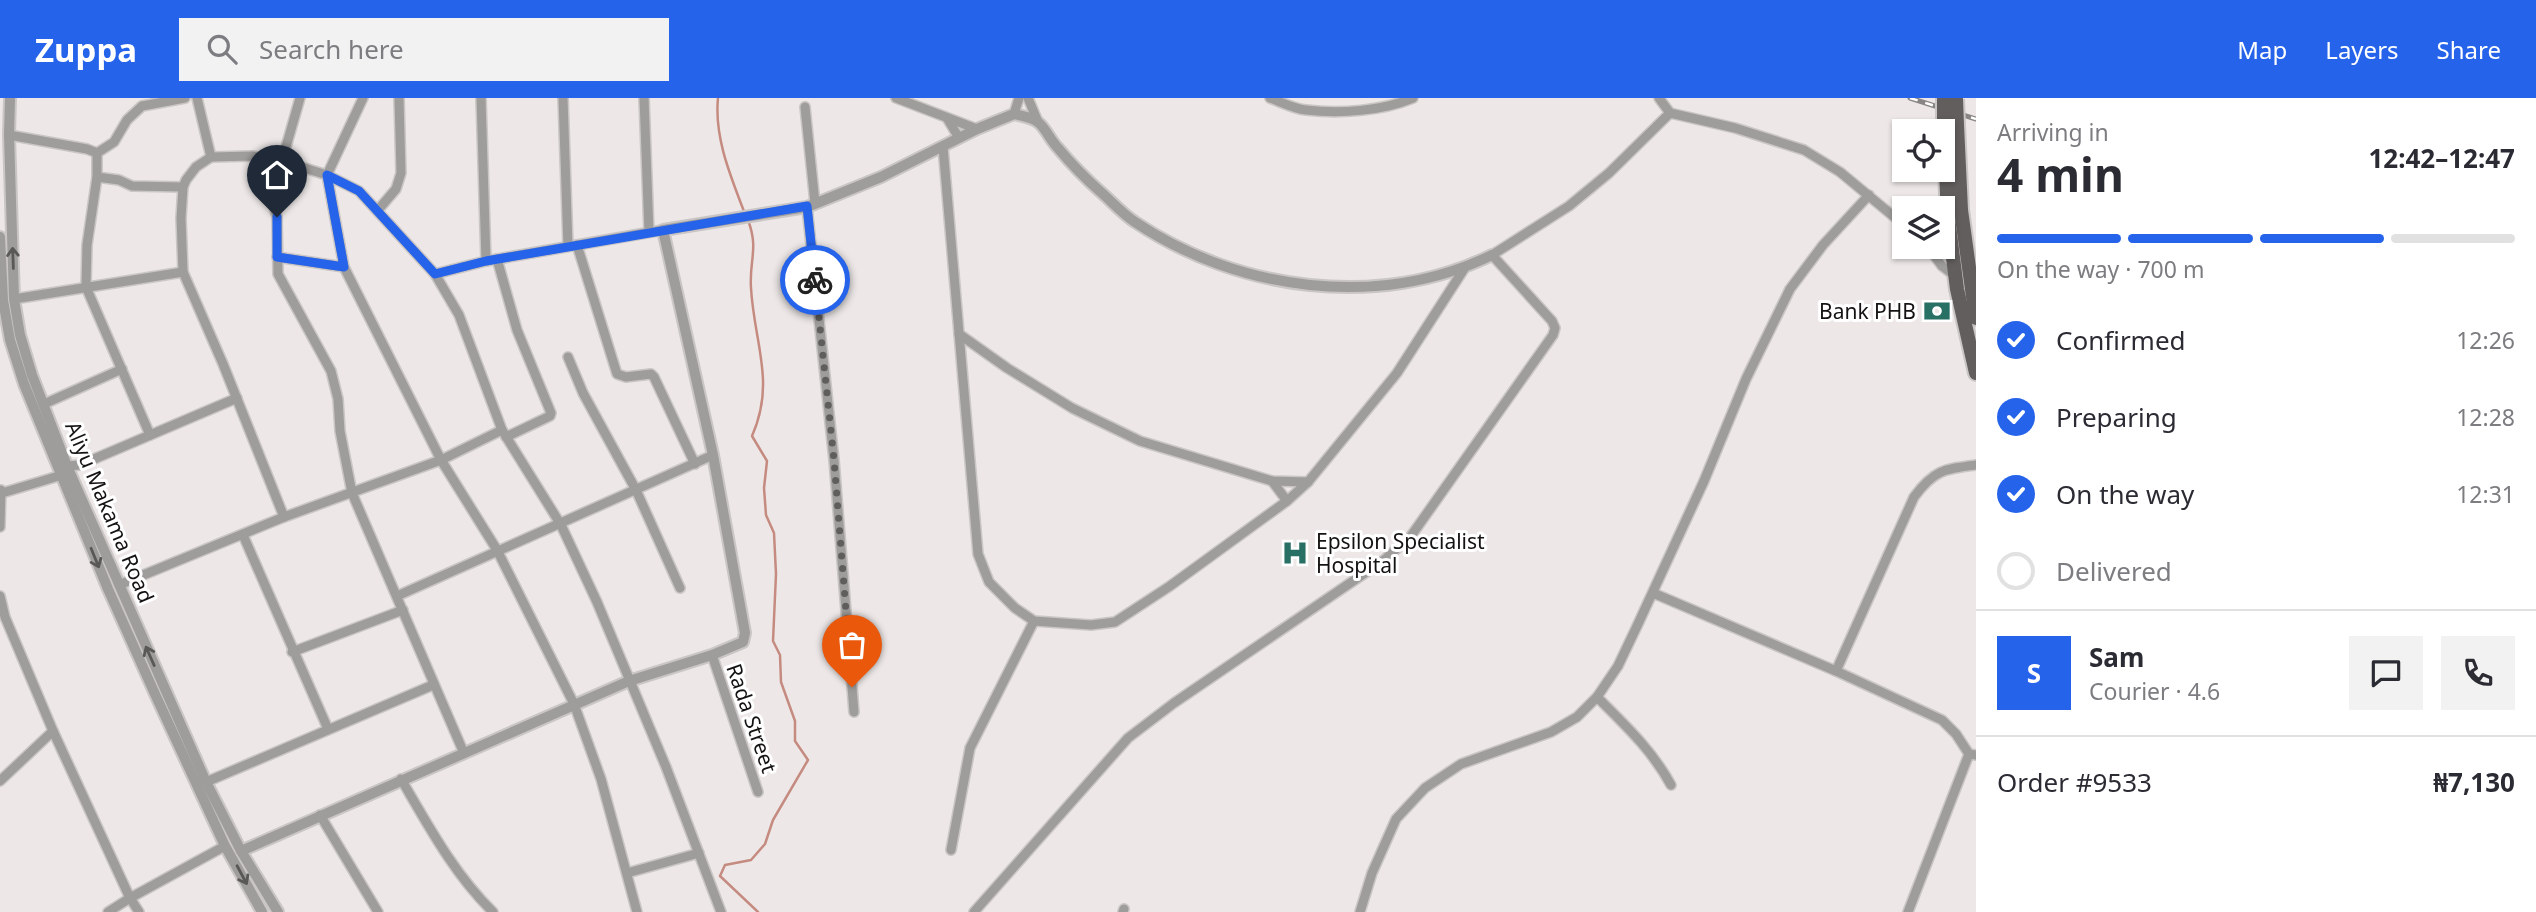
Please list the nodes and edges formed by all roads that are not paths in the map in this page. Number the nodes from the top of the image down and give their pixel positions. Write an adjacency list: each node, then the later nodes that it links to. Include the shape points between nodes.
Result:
1 (10, 98): 24 (street, Aliyu Makama Road)
2 (185, 98): 27 (street, via 142,106 114,142)
3 (197, 98): 28 (street)
4 (300, 98): 31 (street)
5 (363, 98): 32 (street)
6 (399, 98): 38 (street, via 401,173 396,189)
7 (481, 98): 49 (street)
8 (563, 98): 43 (street)
9 (644, 98): 41 (street)
10 (896, 98): 20 (street)
11 (1019, 98): 19 (street)
12 (1028, 98): 22 (street)
13 (1270, 98): 14 (street, via 1304,110 1349,110 1394,106)
14 (1413, 98)
15 (1659, 98): 18 (street)
16 (1952, 98): 21 (main road, bridge)
17 (805, 107): 37 (street)
18 (1670, 113): 36 (street, via 1804,150); 44 (street, via 1569,206)
19 (1014, 114): 22 (street); 23 (street)
20 (947, 118): 23 (street); 25 (street)
21 (1951, 119)
22 (1038, 122): 51 (street, via 1086,179 1134,222 1241,272 1297,285 1354,287)
23 (977, 129): 25 (street)
24 (9, 135): 27 (street); 34 (street, Aliyu Makama Road)
25 (959, 138): 26 (street)
26 (943, 147): 37 (street); 58 (street)
27 (97, 153): 33 (street)
28 (211, 157): 29 (street); 35 (street, via 196,167)
29 (260, 157): 31 (street); 45 (street, via 277,217)
30 (1955, 159): 57 (main road)
31 (282, 161): 32 (street)
32 (327, 175): 38 (street, via 359,191); 50 (street)
33 (97, 177): 35 (street, via 132,186); 55 (street)
34 (5, 185): 56 (street, Aliyu Makama Road, one-way to 34)
35 (183, 187): 52 (street)
36 (1869, 195): 39 (street); 84 (street, via 1790,289)
37 (811, 205): 40 (street); 97 (street)
38 (378, 210): 53 (street)
39 (1892, 215)
40 (663, 230): 41 (street); 66 (street)
41 (649, 232): 43 (street)
42 (0, 237): 70 (street, Aliyu Makama Road, via 10,340 24,384)
43 (572, 246): 46 (street); 68 (street, via 617,373 654,376)
44 (1492, 255): 51 (street); 122 (street, via 1552,321 1553,335 1411,536 1384,560 1128,738)
45 (277, 257): 50 (street); 75 (street, via 282,284 331,371)
46 (497, 259): 49 (street); 64 (street, via 517,330 551,413)
47 (1937, 259): 54 (street)
48 (1953, 259): 54 (main road)
49 (486, 261): 53 (street)
50 (344, 267): 67 (street)
51 (1464, 269): 72 (street, via 1397,373)
52 (183, 272): 55 (street); 62 (street)
53 (435, 274): 64 (street, via 459,315)
54 (1955, 276): 61 (main road)
55 (86, 287): 56 (street); 60 (street)
56 (14, 299): 63 (street, Aliyu Makama Road, via 20,335)
57 (1976, 318)
58 (959, 334): 71 (street, via 1072,408 1140,441); 88 (street, via 978,554 989,582)
59 (568, 357): 73 (street)
60 (122, 369): 63 (street); 65 (street)
61 (1976, 373)
62 (237, 398): 65 (street); 77 (street)
63 (44, 404): 70 (street, Aliyu Makama Road)
64 (504, 433): 67 (street); 78 (street)
65 (150, 435): 70 (street)
66 (713, 455): 68 (street); 90 (street, via 745,633 743,642)
67 (441, 460): 75 (street); 81 (street)
68 (695, 464): 73 (street)
69 (1976, 465): 91 (street, via 1937,472 1914,497)
70 (65, 470): 74 (street); 82 (street, Aliyu Makama Road); 94 (street, Aliyu Makama Road, one-way to 94, via 108,589)
71 (1272, 481): 72 (street); 76 (street)
72 (1308, 482): 76 (street)
73 (636, 490): 78 (street); 83 (street)
74 (1, 491): 79 (street)
75 (352, 493): 77 (street); 86 (street)
76 (1287, 501): 88 (street, via 1115,622)
77 (284, 517): 80 (street)
78 (561, 525): 81 (street); 92 (street)
79 (0, 527)
80 (243, 535): 82 (street); 89 (street)
81 (498, 550): 86 (street); 96 (street)
82 (119, 585): 94 (street, Aliyu Makama Road, one-way to 82)
83 (680, 588)
84 (1653, 593): 91 (street); 95 (street, via 1618,666)
85 (0, 596): 99 (street)
86 (397, 596): 87 (street)
87 (403, 610): 89 (street); 93 (street)
88 (1034, 621): 109 (street, via 970,748)
89 (292, 652): 98 (street)
90 (712, 655): 92 (street); 106 (street, Rada Street)
91 (1836, 671): 101 (street, via 1942,720)
92 (629, 681): 96 (street); 111 (street)
93 (433, 685): 98 (street); 100 (street)
94 (160, 692): 104 (street, Aliyu Makama Road); 108 (street, Aliyu Makama Road)
95 (1597, 697): 105 (street, via 1641,740); 123 (street, via 1577,717 1551,732 1461,764 1425,788 1396,819)
96 (574, 704): 100 (street); 112 (street)
97 (854, 712)
98 (328, 729): 104 (street)
99 (53, 731): 103 (street); 113 (street)
100 (463, 751): 102 (street)
101 (1972, 754): 124 (street)
102 (401, 779): 107 (street); 119 (street, via 472,891)
103 (0, 781)
104 (206, 782): 110 (street, Aliyu Makama Road)
105 (1671, 785)
106 (758, 792)
107 (320, 815): 110 (street); 118 (street)
108 (225, 846): 113 (street); 116 (street, Aliyu Makama Road, one-way to 116)
109 (951, 850)
110 (241, 851): 117 (street, Aliyu Makama Road)
111 (699, 853): 112 (street); 121 (street)
112 (627, 873): 120 (street)
113 (130, 898): 114 (street); 115 (street)
114 (108, 912)
115 (139, 912)
116 (262, 912)
117 (278, 912)
118 (378, 912)
119 (493, 912)
120 (637, 912)
121 (721, 912)
122 (974, 912)
123 (1360, 912)
124 (1908, 912)

